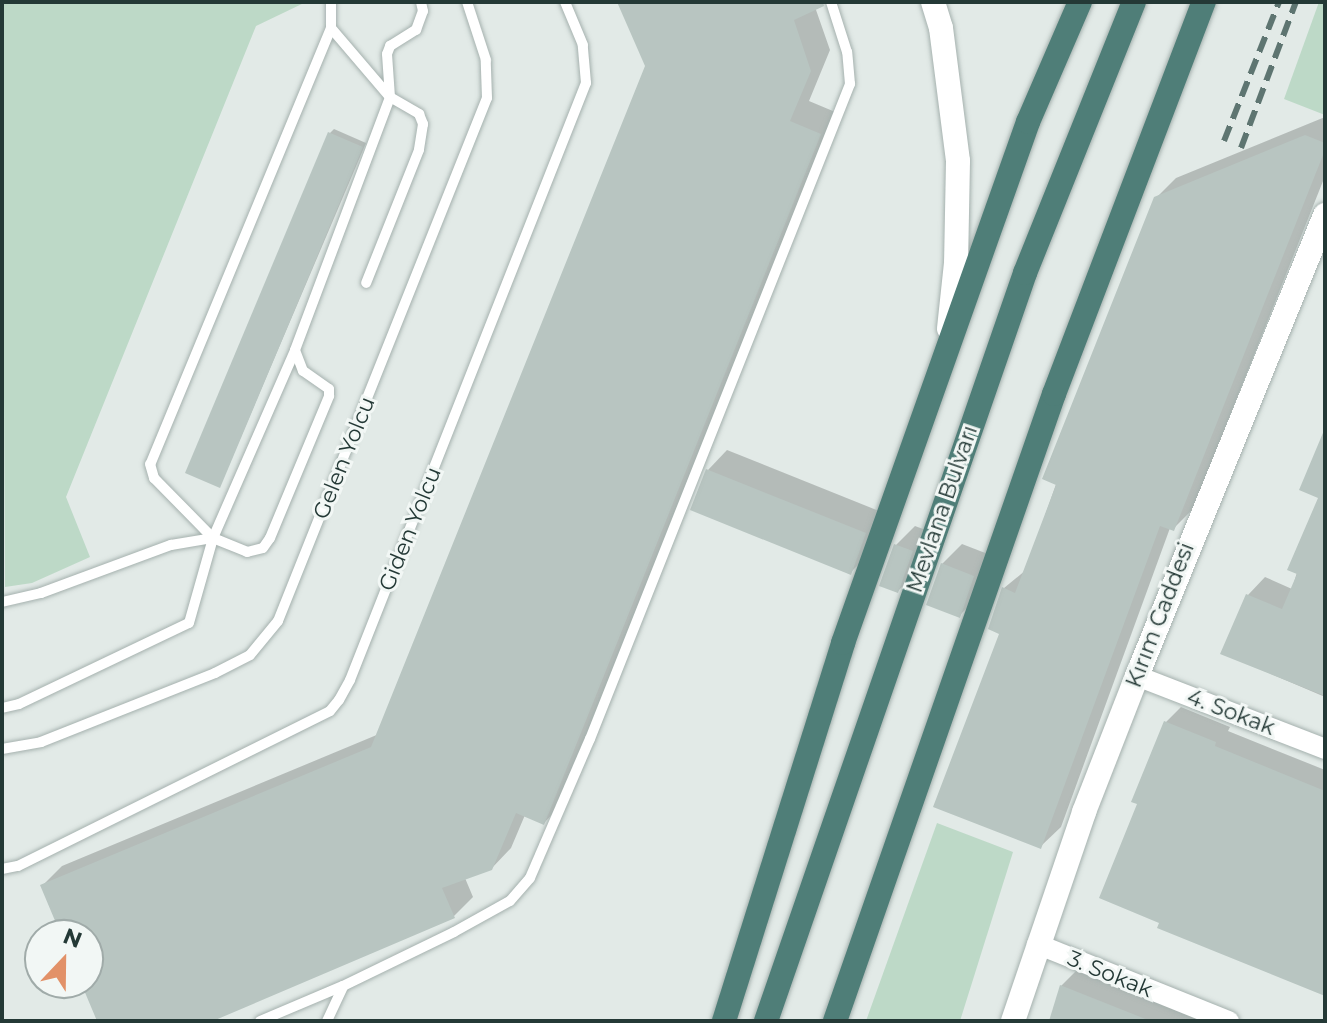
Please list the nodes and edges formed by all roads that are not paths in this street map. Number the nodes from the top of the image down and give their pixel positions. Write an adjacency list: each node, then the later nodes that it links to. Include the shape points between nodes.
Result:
1 (331, 2): 10 (lane)
2 (421, 2): 11 (lane, via 416,30 390,46 387,54)
3 (467, 2): 20 (lane, Gelen Yolcu, via 486,60 487,98 278,621 258,648 215,673 41,742)
4 (565, 2): 22 (lane, Giden Yolcu, via 583,45 586,83 344,693 330,711 18,866)
5 (831, 2): 24 (lane, via 847,52 850,84 539,861 510,901)
6 (933, 2): 15 (street, via 958,161 956,263)
7 (1080, 2): 15 (highway, via 1028,122)
8 (1134, 2): 28 (highway, Mevlana Bulvarı, via 1025,273)
9 (1204, 2): 29 (highway, via 1054,394)
10 (331, 28): 11 (lane); 16 (lane, via 150,464 154,478)
11 (390, 97): 13 (lane, via 419,114 423,137); 14 (lane)
12 (1325, 215): 18 (street, Kırım Caddesi)
13 (366, 283)
14 (295, 350): 16 (lane); 16 (lane, via 303,371 329,389 329,396 273,533 253,552)
15 (945, 360): 27 (highway, via 843,643)
16 (213, 538): 17 (lane, via 171,545); 19 (lane, via 193,615 184,628)
17 (2, 602)
18 (1137, 676): 21 (street, 4. Sokak); 23 (street, Kırım Caddesi)
19 (2, 708)
20 (2, 749)
21 (1325, 749)
22 (2, 869)
23 (1037, 944): 30 (street, Kırım Caddesi); 31 (street, 3. Sokak)
24 (343, 986): 25 (lane); 26 (lane)
25 (260, 1021)
26 (327, 1021)
27 (724, 1021)
28 (766, 1021)
29 (835, 1021)
30 (1013, 1021)
31 (1229, 1021)

